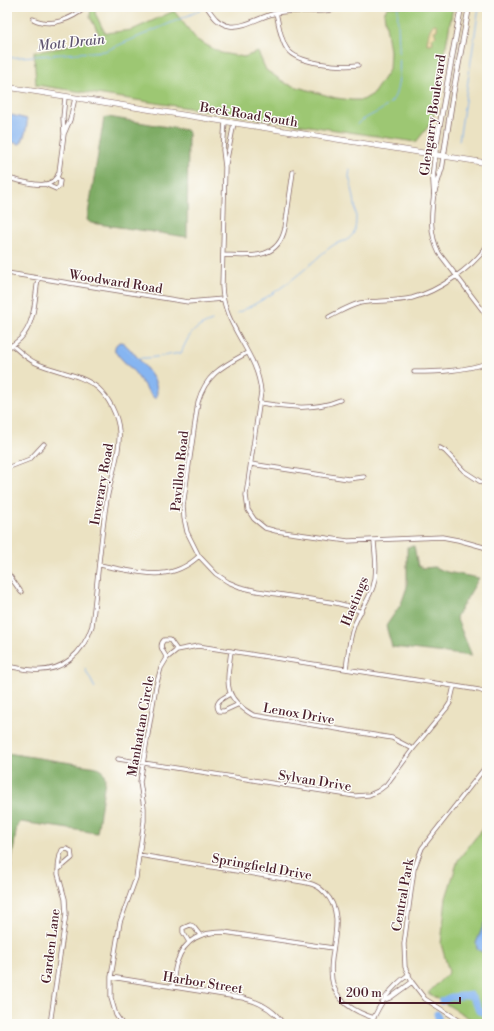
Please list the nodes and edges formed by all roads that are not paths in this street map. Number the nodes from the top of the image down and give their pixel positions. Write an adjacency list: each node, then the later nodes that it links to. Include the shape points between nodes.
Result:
1 (86, 7): 7 (street, via 61,21 41,22)
2 (207, 7): 6 (street, via 217,20 231,26)
3 (344, 7): 6 (street, via 326,11)
4 (461, 7): 8 (street, Glengarry Boulevard)
5 (469, 7): 9 (street, Glengarry Boulevard)
6 (276, 13): 10 (street, via 284,44 293,56 341,66)
7 (34, 19)
8 (455, 40): 9 (street, Glengarry Boulevard); 17 (street, Glengarry Boulevard)
9 (463, 42): 18 (street, Glengarry Boulevard)
10 (358, 65)
11 (7, 87): 12 (main road, Beck Road South)
12 (65, 97): 13 (main road, Beck Road South); 16 (street)
13 (75, 98): 14 (main road, Beck Road South); 16 (street)
14 (225, 122): 15 (main road, Beck Road South); 20 (street, via 222,150)
15 (234, 123): 17 (main road, Beck Road South); 20 (street)
16 (64, 134): 22 (street)
17 (435, 155): 18 (main road, Beck Road South); 25 (street, Glengarry Boulevard)
18 (444, 156): 19 (main road, Beck Road South); 25 (street, Glengarry Boulevard)
19 (487, 163)
20 (225, 167): 27 (street)
21 (293, 172): 27 (street, via 285,228 278,244 258,255)
22 (57, 177): 24 (street); 24 (street, via 60,181 59,187 56,189)
23 (7, 178): 24 (street)
24 (47, 185)
25 (434, 193): 29 (street, Glengarry Boulevard, via 431,222 433,237 439,253)
26 (487, 246): 29 (street)
27 (223, 255): 31 (street)
28 (7, 274): 30 (street, Woodward Road)
29 (456, 275): 32 (street, Glengarry Boulevard); 33 (street, via 438,288 420,296 356,304)
30 (38, 278): 31 (street, Woodward Road, via 188,302); 34 (street, via 29,324 21,338)
31 (222, 299): 36 (street)
32 (487, 316)
33 (329, 317)
34 (12, 345): 35 (street); 50 (street, Inverary Road, via 36,363 81,379 97,388 116,415 119,430 118,446 106,505)
35 (7, 348)
36 (247, 353): 40 (street, via 259,380); 49 (street, Pavillon Road, via 214,374 204,386 198,402 183,506 187,532)
37 (487, 363): 38 (street, via 458,370)
38 (414, 372)
39 (340, 400): 40 (street, via 307,408)
40 (260, 403): 43 (street)
41 (44, 444): 44 (street, via 30,459)
42 (440, 448): 46 (street, via 472,478)
43 (251, 464): 45 (street, via 348,479); 47 (street, via 246,499 251,515 262,526 276,531 335,540)
44 (7, 468)
45 (364, 477)
46 (487, 486)
47 (374, 541): 48 (street, via 442,538); 53 (street, Hastings, via 375,580)
48 (487, 548)
49 (199, 556): 50 (street, via 187,566 166,574); 53 (street, Pavillon Road, via 216,574 240,587 336,603)
50 (99, 565): 57 (street, Inverary Road, via 92,626 84,645 73,657 47,670)
51 (7, 572): 52 (street)
52 (20, 592)
53 (360, 612): 58 (street, Hastings, via 352,634)
54 (177, 650): 55 (street, Manhattan Circle, via 198,646); 56 (street, Manhattan Circle); 56 (street, via 170,640 164,640 161,647)
55 (231, 651): 58 (street, Manhattan Circle); 61 (street, Lenox Drive, via 227,679)
56 (167, 658): 65 (street, Manhattan Circle, via 156,686)
57 (7, 666)
58 (346, 669): 59 (street, Manhattan Circle)
59 (454, 686): 60 (street, Manhattan Circle); 63 (street, Sylvan Drive, via 450,703)
60 (487, 693)
61 (230, 694): 62 (street, Lenox Drive); 62 (street, via 218,702 219,711)
62 (237, 705): 63 (street, Lenox Drive, via 253,715 392,738)
63 (413, 749): 65 (street, Sylvan Drive, via 386,785 373,794 361,796)
64 (118, 759): 65 (street, Sylvan Drive)
65 (144, 763): 67 (street, Manhattan Circle, via 140,782 144,821)
66 (487, 765): 72 (street, Central Park, via 422,848 417,859 404,944 405,967)
67 (139, 855): 71 (street, Springfield Drive, via 304,882 318,887 335,909 337,923); 73 (street, Manhattan Circle, via 136,878 120,922)
68 (58, 870): 68 (street, Garden Lane, via 62,850 71,851 72,858); 78 (street, Garden Lane, via 66,914)
69 (200, 935): 70 (street); 70 (street, via 193,926 183,928); 71 (street, via 224,932)
70 (189, 942): 75 (street, via 176,963)
71 (333, 948): 77 (street, Springfield Drive, via 331,977 339,996 360,1014)
72 (409, 974): 74 (street, Central Park); 76 (street, via 392,988)
73 (111, 977): 75 (street, Harbor Street); 79 (street, Manhattan Circle, via 111,998 116,1015)
74 (412, 982): 76 (street); 82 (street, Central Park, via 425,999)
75 (173, 987): 80 (street, Harbor Street, via 256,1001 272,1011)
76 (385, 1000): 77 (street)
77 (374, 1018): 81 (street)
78 (50, 1024)
79 (122, 1024)
80 (283, 1024)
81 (371, 1024)
82 (465, 1024)

